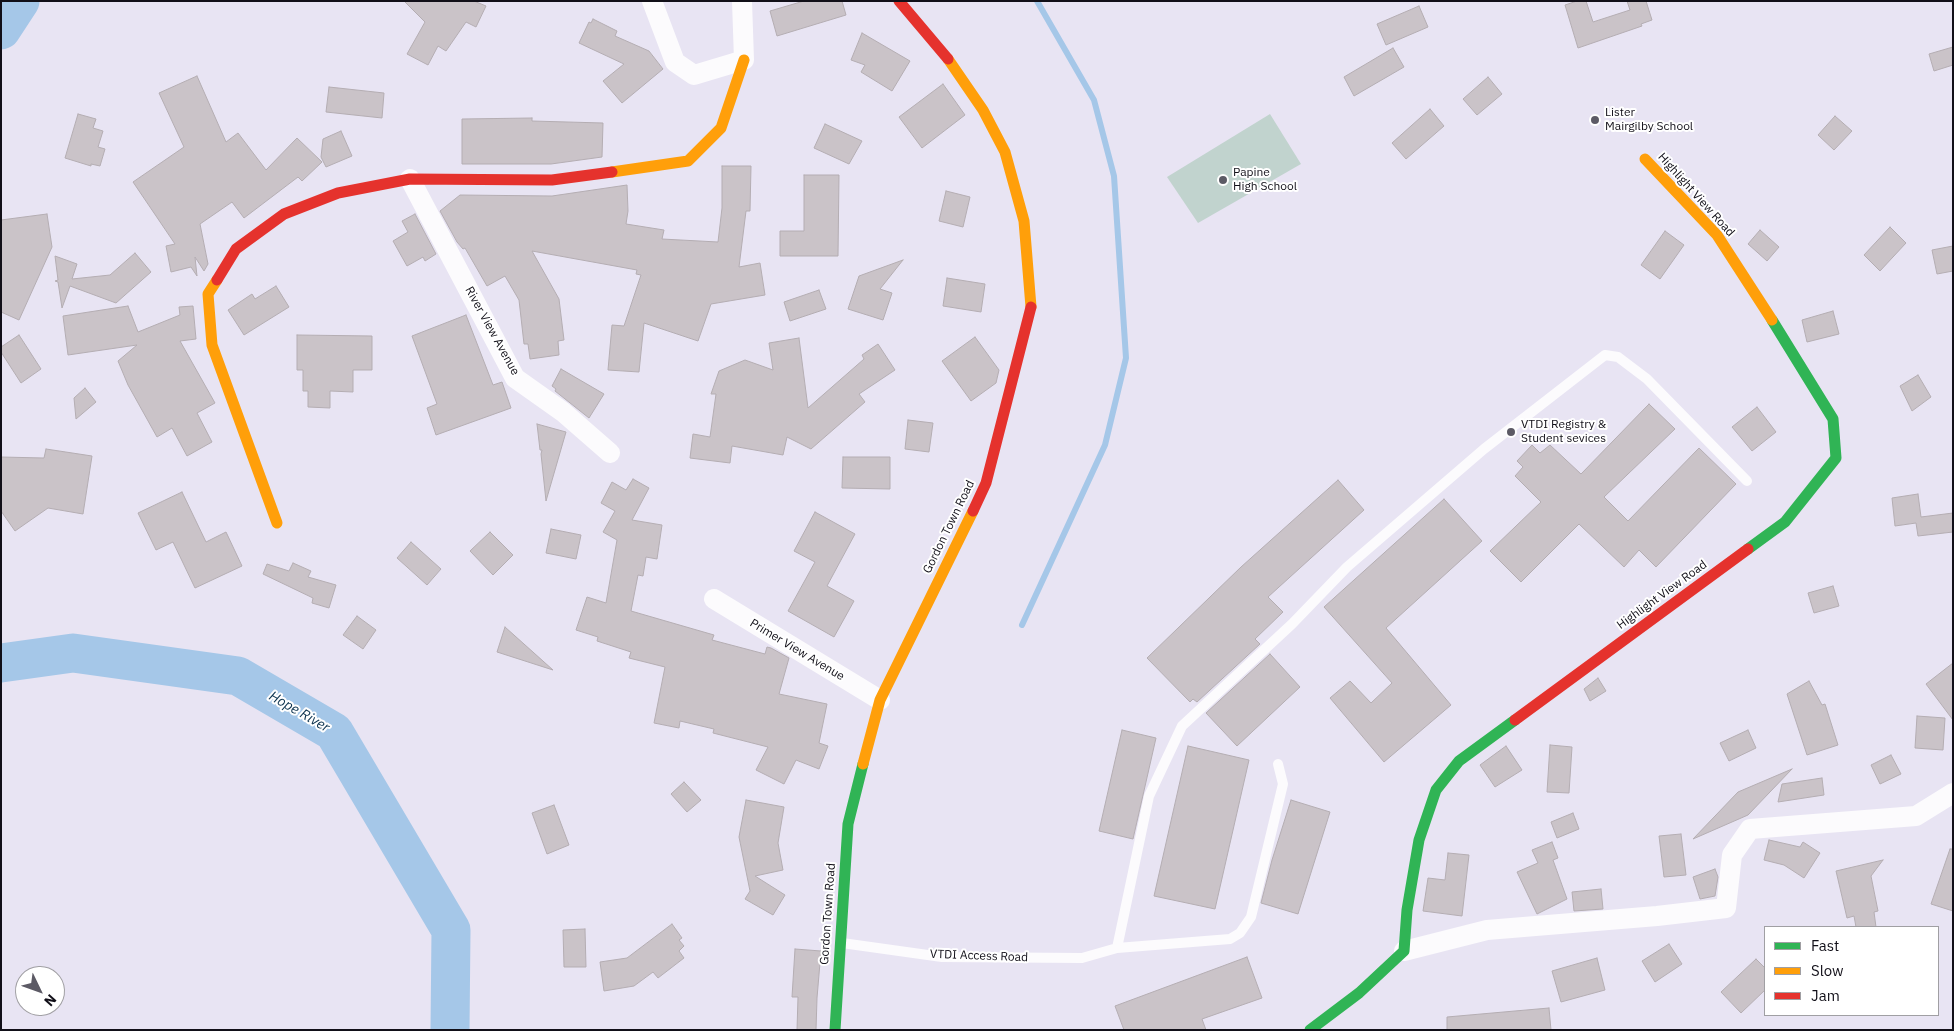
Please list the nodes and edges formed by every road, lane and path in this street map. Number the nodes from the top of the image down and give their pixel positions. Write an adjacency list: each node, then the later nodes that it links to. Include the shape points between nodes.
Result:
1 (652, 1): 4 (street, via 675,62 694,75)
2 (742, 1): 4 (street)
3 (899, 1): 11 (street, Gordon Town Road, via 953,65 1006,152 1024,221 1031,310 986,483)
4 (744, 60): 6 (street, via 721,128 688,161 552,180)
5 (1645, 159): 16 (street, Highlight View Road, via 1717,234 1748,281 1834,419 1836,458 1785,522 1459,761 1436,790 1419,840)
6 (410, 179): 7 (street, River View Avenue, via 515,378 563,412); 9 (street, via 338,193 284,214 236,249 208,294 212,345)
7 (610, 453)
8 (1748, 481): 15 (lane, via 1647,379 1618,357 1604,355 1484,450 1347,567 1292,624 1182,726 1149,796)
9 (277, 523)
10 (714, 600): 11 (street, Primer View Avenue)
11 (880, 700): 14 (street, Gordon Town Road, via 848,824)
12 (1278, 764): 15 (lane, VTDI Access Road, via 1283,784 1251,917 1240,933 1230,939)
13 (1953, 793): 16 (street, via 1916,816 1750,829 1732,855 1726,908 1487,930)
14 (840, 942): 15 (lane, VTDI Access Road, via 942,957 1082,958); 17 (street, Gordon Town Road)
15 (1117, 948)
16 (1404, 951): 18 (street, via 1358,993)
17 (835, 1030)
18 (1310, 1030)

